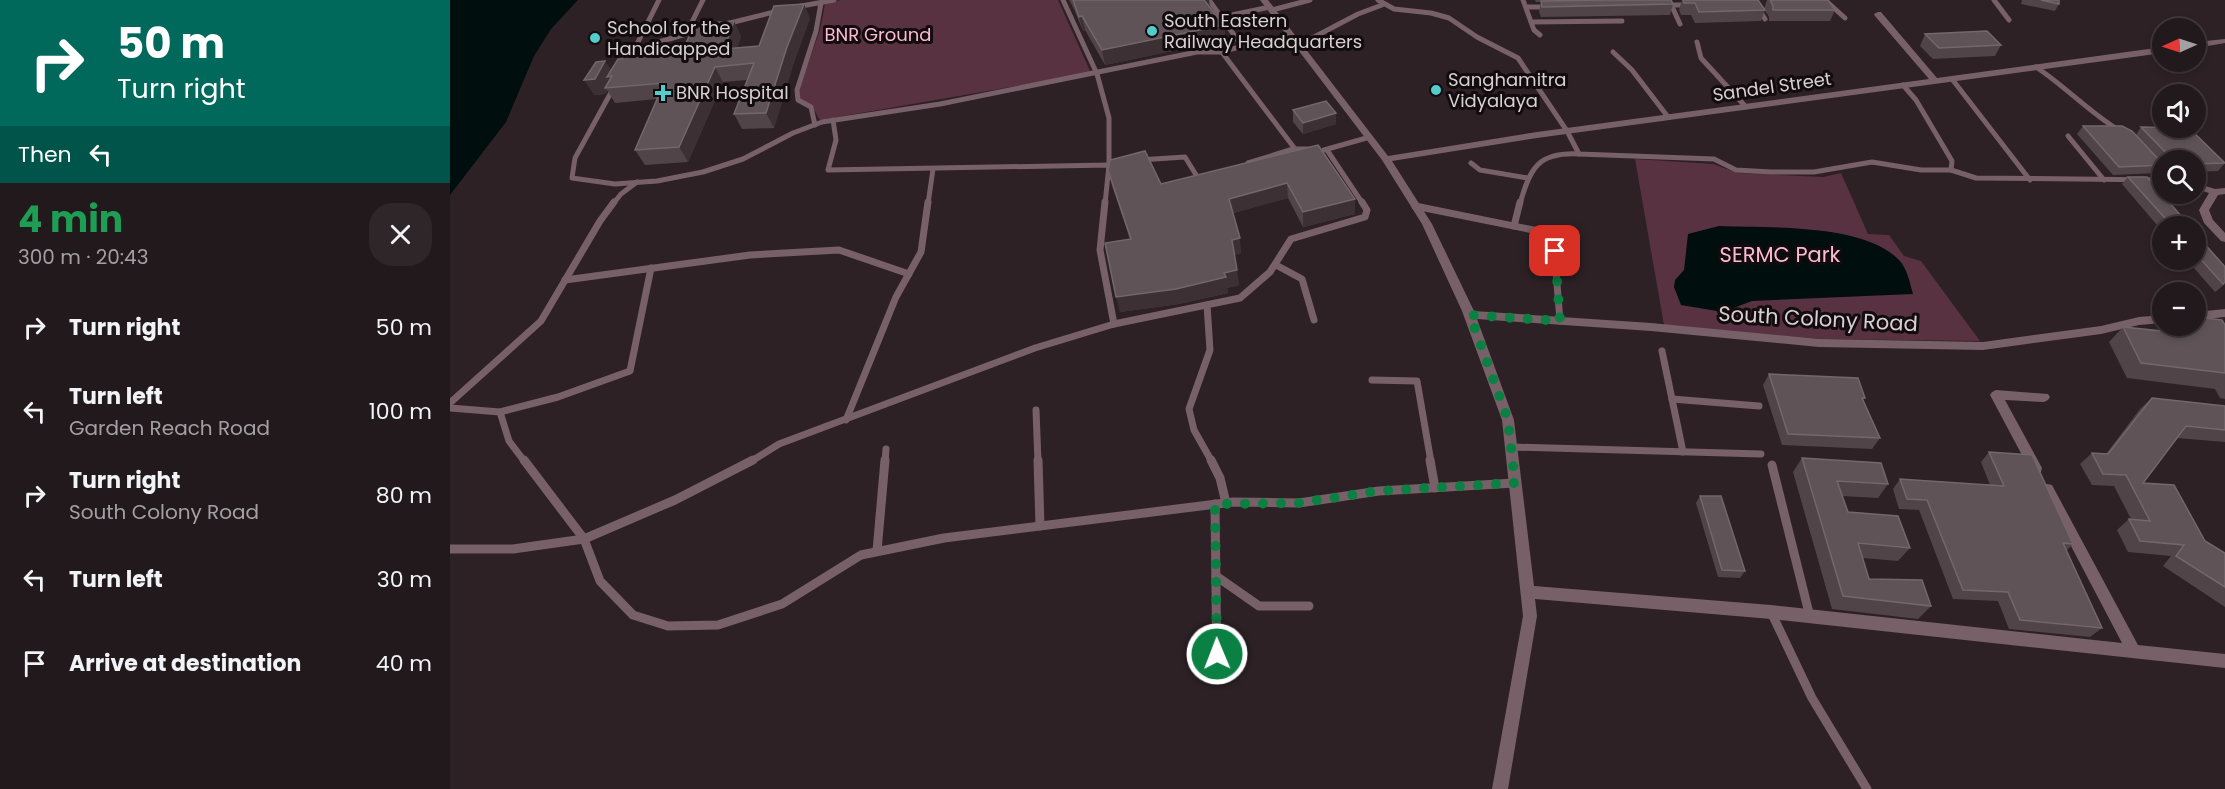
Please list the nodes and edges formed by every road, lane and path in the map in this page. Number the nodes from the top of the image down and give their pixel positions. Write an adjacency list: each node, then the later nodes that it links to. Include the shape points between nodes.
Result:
1 (659, 0): 40 (lane)
2 (703, 0): 32 (lane)
3 (834, 0): 13 (lane)
4 (1063, 0): 46 (lane)
5 (1209, 0): 23 (lane)
6 (1310, 0): 19 (lane)
7 (1378, 0): 17 (lane)
8 (1523, 0): 21 (lane)
9 (1994, 0): 26 (lane)
10 (1670, 2): 18 (lane); 30 (lane)
11 (1754, 2): 15 (lane); 16 (lane); 24 (lane)
12 (1827, 2): 14 (lane); 25 (lane)
13 (821, 3): 29 (lane); 54 (lane, via 796,90 798,100 811,107)
14 (1819, 3)
15 (1746, 4)
16 (1766, 4)
17 (1383, 5): 38 (lane); 55 (lane, via 1449,18 1477,37 1508,50 1518,58)
18 (1693, 5)
19 (1268, 6): 23 (lane); 33 (street)
20 (1559, 6): 21 (lane)
21 (1526, 7): 28 (lane)
22 (1878, 14): 48 (street)
23 (1222, 17): 39 (lane)
24 (1765, 18)
25 (1845, 18)
26 (2009, 20)
27 (1622, 21): 28 (lane)
28 (1531, 22): 34 (lane)
29 (723, 24)
30 (1680, 24)
31 (702, 29): 32 (lane)
32 (686, 34): 40 (lane)
33 (1291, 35): 38 (street); 39 (lane)
34 (1539, 35)
35 (2225, 41): 37 (street)
36 (1697, 42): 51 (lane, via 1701,58)
37 (2206, 44)
38 (1299, 45): 58 (street)
39 (1242, 46): 41 (lane)
40 (635, 49): 44 (lane)
41 (1221, 51): 46 (lane, via 1197,52); 59 (lane)
42 (2152, 51): 45 (street, Sandel Street)
43 (1613, 52): 52 (lane)
44 (626, 64)
45 (2036, 67): 47 (street, Sandel Street); 56 (lane, via 2103,121)
46 (1097, 74): 53 (lane); 66 (lane, via 1109,118)
47 (1952, 79): 48 (street, Sandel Street); 72 (lane)
48 (1935, 81): 50 (street, Sandel Street)
49 (615, 85): 75 (lane, via 575,158 572,177 615,184)
50 (1903, 86): 51 (street, Sandel Street); 69 (lane, via 1916,100 1952,161)
51 (1746, 107): 52 (street, Sandel Street)
52 (1668, 117): 55 (street, Sandel Street)
53 (833, 120): 54 (lane); 68 (lane, via 836,140 828,171)
54 (814, 125): 75 (lane, via 733,163 703,172)
55 (1567, 131): 61 (lane); 62 (street, Sandel Street)
56 (2129, 135)
57 (2068, 136): 73 (lane)
58 (1370, 137): 60 (lane); 62 (street)
59 (1295, 149): 60 (lane); 67 (lane)
60 (1327, 150): 80 (lane, via 1367,210 1365,217 1292,239)
61 (1579, 154): 69 (lane, via 1714,159 1736,170 1814,172 1872,162 1921,170); 71 (lane, via 1556,154 1544,160)
62 (1386, 159): 77 (street)
63 (1130, 162): 70 (lane, via 1185,157 1198,178)
64 (1471, 163): 71 (lane, via 1480,170)
65 (1119, 164): 66 (lane)
66 (1109, 165): 68 (lane); 91 (lane, via 1100,250)
67 (1240, 165)
68 (933, 169): 82 (lane, via 921,252)
69 (1951, 170): 72 (lane, via 1976,178)
70 (1209, 175)
71 (1528, 178): 78 (lane)
72 (2030, 180): 73 (lane)
73 (2104, 180): 74 (lane)
74 (2152, 180)
75 (637, 182): 83 (lane, via 621,194 600,221)
76 (2220, 191): 79 (street, via 2204,210 2208,221)
77 (1415, 206): 78 (lane); 86 (street)
78 (1514, 226): 89 (lane, via 1553,234)
79 (2225, 239)
80 (1276, 265): 84 (lane, via 1240,298); 88 (lane, via 1302,279)
81 (651, 268): 82 (lane, via 750,255 839,250); 83 (lane); 100 (lane, via 630,371 558,397)
82 (909, 274): 101 (lane)
83 (565, 280): 96 (lane, via 541,321)
84 (1207, 305): 91 (lane); 109 (lane, via 1209,355 1188,409 1193,427 1216,467)
85 (2225, 313): 87 (street)
86 (1470, 315): 89 (street, South Colony Road); 102 (street, via 1508,420)
87 (2206, 315)
88 (1314, 320)
89 (1560, 321): 90 (street, South Colony Road, via 1820,343 1983,346)
90 (2152, 321)
91 (1114, 324): 101 (lane, via 1035,348)
92 (1662, 351): 95 (lane)
93 (1372, 380): 108 (lane, via 1417,381)
94 (2044, 397): 120 (street, via 1996,395)
95 (1672, 399): 97 (lane); 104 (lane)
96 (450, 403)
97 (1759, 406)
98 (450, 408): 100 (lane)
99 (1036, 410): 111 (lane)
100 (500, 412): 112 (lane, via 509,441)
101 (846, 420): 112 (lane, via 779,444 675,500)
102 (1511, 447): 104 (lane); 107 (street)
103 (886, 449): 114 (lane)
104 (1683, 452): 105 (lane)
105 (1761, 454)
106 (1772, 465): 119 (lane)
107 (1515, 483): 108 (lane); 116 (street)
108 (1435, 488): 109 (lane, via 1379,491 1299,503)
109 (1226, 503): 110 (lane)
110 (1215, 504): 111 (lane); 115 (lane)
111 (1040, 526): 114 (lane)
112 (584, 539): 113 (lane, via 513,549); 114 (lane, via 600,581 633,615 668,626 718,626 782,604 861,555)
113 (450, 549)
114 (877, 551)
115 (1216, 576): 117 (lane, via 1259,606); 122 (lane)
116 (1528, 592): 118 (street); 123 (street, via 1530,616)
117 (1309, 606)
118 (1771, 612): 119 (street); 124 (lane, via 1812,698)
119 (1810, 617): 120 (street)
120 (2134, 651): 121 (street)
121 (2225, 661)
122 (1217, 674)
123 (1500, 789)
124 (1867, 789)

